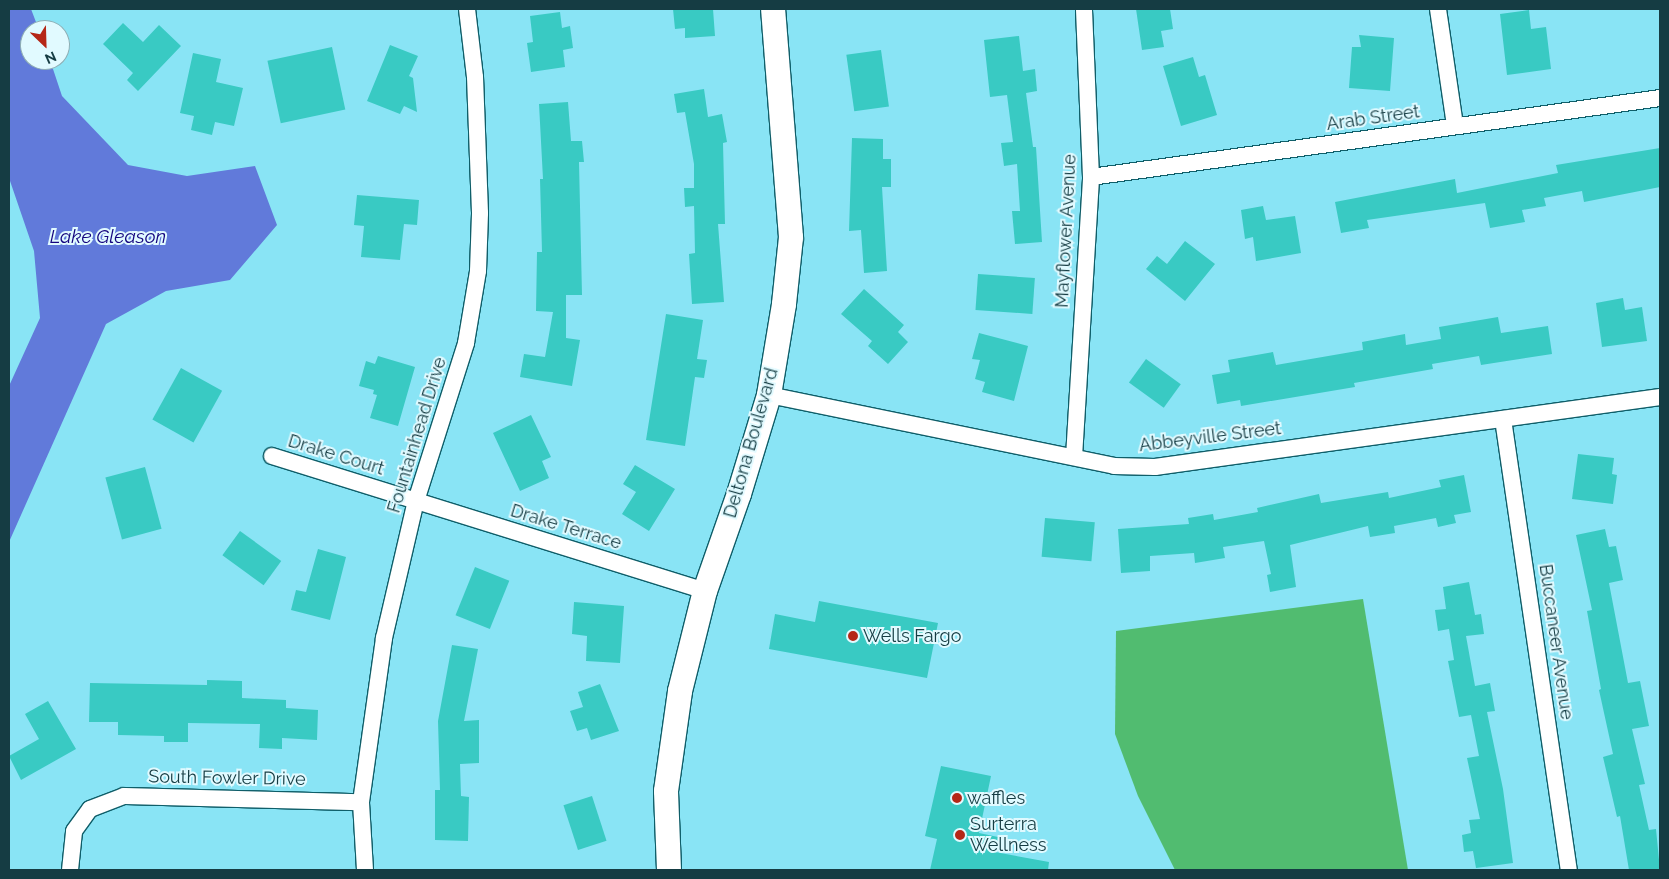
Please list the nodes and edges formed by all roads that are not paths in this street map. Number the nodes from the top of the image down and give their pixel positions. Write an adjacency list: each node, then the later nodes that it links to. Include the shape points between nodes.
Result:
1 (467, 9): 13 (street, Fountainhead Drive, via 475,77 480,213 478,271 466,343)
2 (773, 9): 8 (street, Deltona Boulevard, via 791,237)
3 (1084, 9): 7 (street, Mayflower Avenue)
4 (1438, 9): 6 (street)
5 (1660, 98): 6 (street, Arab Street)
6 (1456, 126): 7 (street, Arab Street)
7 (1091, 176): 12 (street, Mayflower Avenue)
8 (769, 396): 12 (street, Abbeyville Street); 14 (street, Deltona Boulevard, via 740,494)
9 (1660, 396): 10 (street, Abbeyville Street)
10 (1503, 419): 12 (street, Abbeyville Street, via 1155,467 1114,466); 19 (street, Buccaneer Avenue)
11 (272, 456): 13 (street, Drake Court)
12 (1074, 457)
13 (416, 501): 14 (street, Drake Terrace); 15 (street, Fountainhead Drive, via 384,638)
14 (705, 591): 18 (street, Deltona Boulevard, via 680,691 666,791)
15 (361, 802): 16 (street, South Fowler Drive, via 124,796 93,808 74,831); 17 (street, Fountainhead Drive)
16 (70, 870)
17 (365, 870)
18 (669, 870)
19 (1569, 870)

